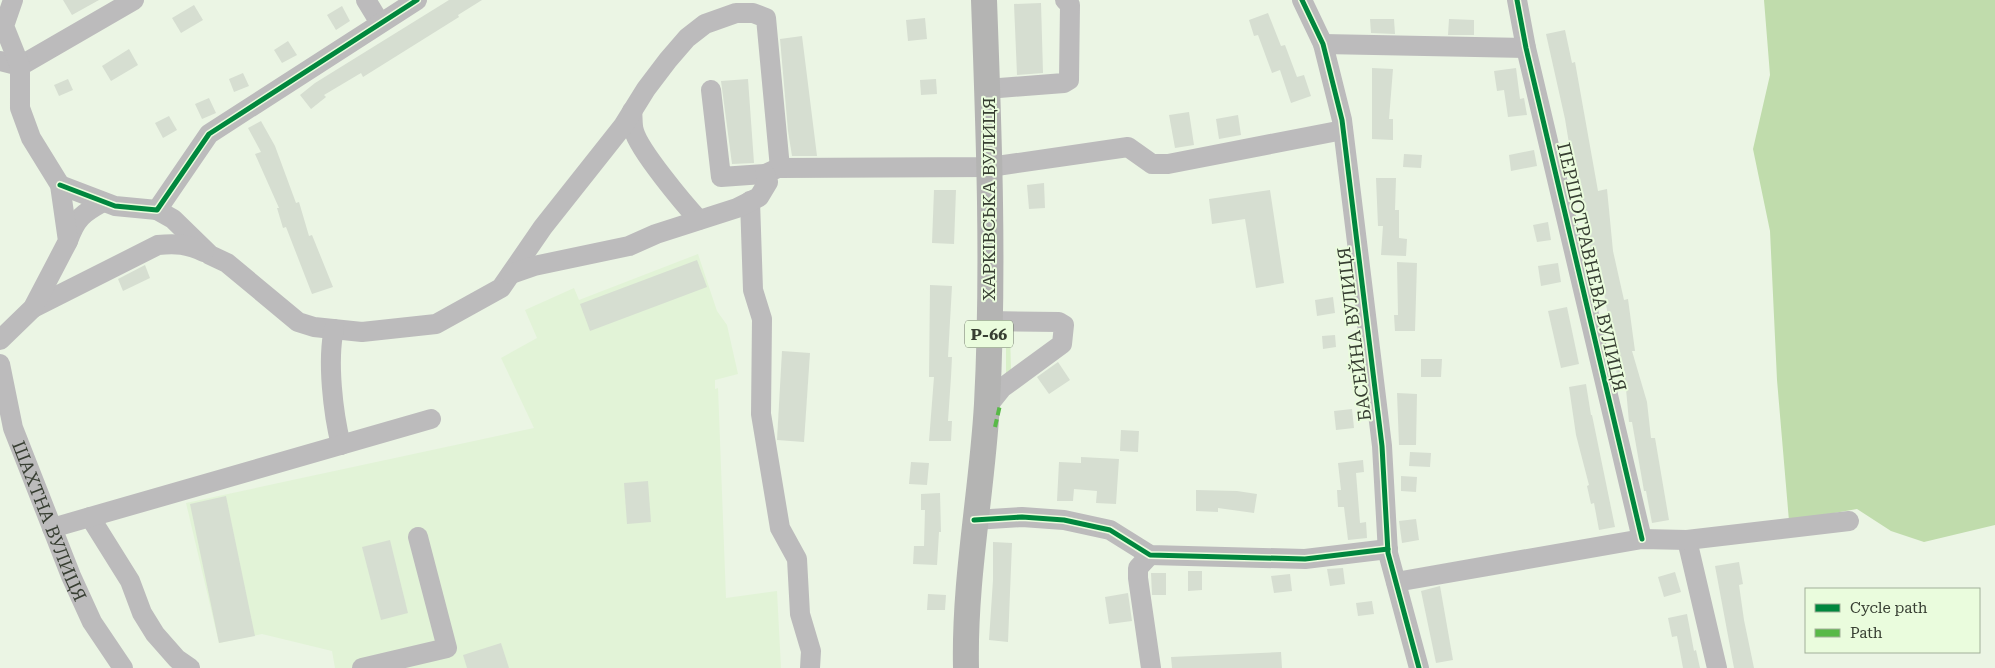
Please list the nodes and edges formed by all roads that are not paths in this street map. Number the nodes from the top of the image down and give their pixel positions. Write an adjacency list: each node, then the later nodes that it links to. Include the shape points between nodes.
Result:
1 (13, 0): 13 (street, via 4,26)
2 (134, 0): 13 (street)
3 (366, 0): 9 (street)
4 (417, 0): 9 (street)
5 (984, 0): 14 (main road, ХАРКІВСЬКА ВУЛИЦЯ / Р-66)
6 (1065, 0): 14 (street, via 1070,6 1069,80)
7 (1302, 0): 10 (street, БАСЕЙНА ВУЛИЦЯ)
8 (1517, 0): 11 (street, ПЕРШОТРАВНЕВА ВУЛИЦЯ)
9 (380, 23): 23 (street, via 209,134)
10 (1323, 44): 11 (street); 17 (street, БАСЕЙНА ВУЛИЦЯ)
11 (1526, 48): 42 (street, ПЕРШОТРАВНЕВА ВУЛИЦЯ)
12 (0, 61): 13 (street)
13 (20, 66): 20 (street, via 20,108 31,138)
14 (987, 89): 18 (main road, ХАРКІВСЬКА ВУЛИЦЯ / Р-66)
15 (711, 90): 19 (street, via 721,177)
16 (632, 111): 19 (street, via 668,60 687,38 705,24 736,14 753,13 766,18); 24 (street, via 634,132 645,152); 27 (street, via 542,227)
17 (1343, 130): 18 (street, via 1168,164 1152,164 1128,147); 44 (street, БАСЕЙНА ВУЛИЦЯ, via 1382,446)
18 (990, 167): 19 (street); 29 (main road, ХАРКІВСЬКА ВУЛИЦЯ / Р-66)
19 (772, 171): 21 (street, via 760,196)
20 (60, 185): 22 (street); 25 (street)
21 (750, 201): 24 (street); 50 (street, via 753,290 762,318 761,414 780,528 797,559 800,614 811,651)
22 (103, 202): 23 (street); 25 (street, via 74,224)
23 (157, 210): 26 (street, via 172,219)
24 (699, 220): 27 (street, via 629,246)
25 (68, 240): 28 (street)
26 (210, 255): 28 (street, via 192,246 158,245); 30 (street, via 239,272 298,322)
27 (510, 274): 30 (street, via 501,288 436,324 362,332)
28 (33, 308): 31 (street)
29 (989, 321): 33 (main road, ХАРКІВСЬКА ВУЛИЦЯ / Р-66); 33 (street, via 1059,322 1064,325 1062,344 1002,388)
30 (334, 329): 36 (street, via 330,348)
31 (0, 340)
32 (0, 364): 34 (street, ШАХТНА ВУЛИЦЯ)
33 (986, 408): 38 (main road, ХАРКІВСЬКА ВУЛИЦЯ / Р-66)
34 (5, 416): 40 (street, ШАХТНА ВУЛИЦЯ, via 13,428)
35 (431, 419): 36 (street)
36 (341, 445): 37 (street)
37 (90, 517): 40 (street); 48 (street, via 130,581 142,613 155,634 177,659)
38 (974, 520): 45 (street, via 1022,517 1064,520 1110,530); 51 (main road, ХАРКІВСЬКА ВУЛИЦЯ / Р-66)
39 (1849, 521): 43 (street)
40 (52, 528): 47 (street, ШАХТНА ВУЛИЦЯ, via 92,622)
41 (418, 537): 49 (street, via 447,648)
42 (1642, 540): 43 (street); 46 (street)
43 (1686, 540): 54 (street)
44 (1388, 549): 45 (street, via 1305,559); 46 (street, БАСЕЙНА ВУЛИЦЯ)
45 (1150, 555): 52 (street, via 1138,568 1138,578)
46 (1396, 582): 53 (street, БАСЕЙНА ВУЛИЦЯ)
47 (123, 668)
48 (190, 668)
49 (362, 668)
50 (810, 668)
51 (966, 668)
52 (1151, 668)
53 (1419, 668)
54 (1717, 668)

